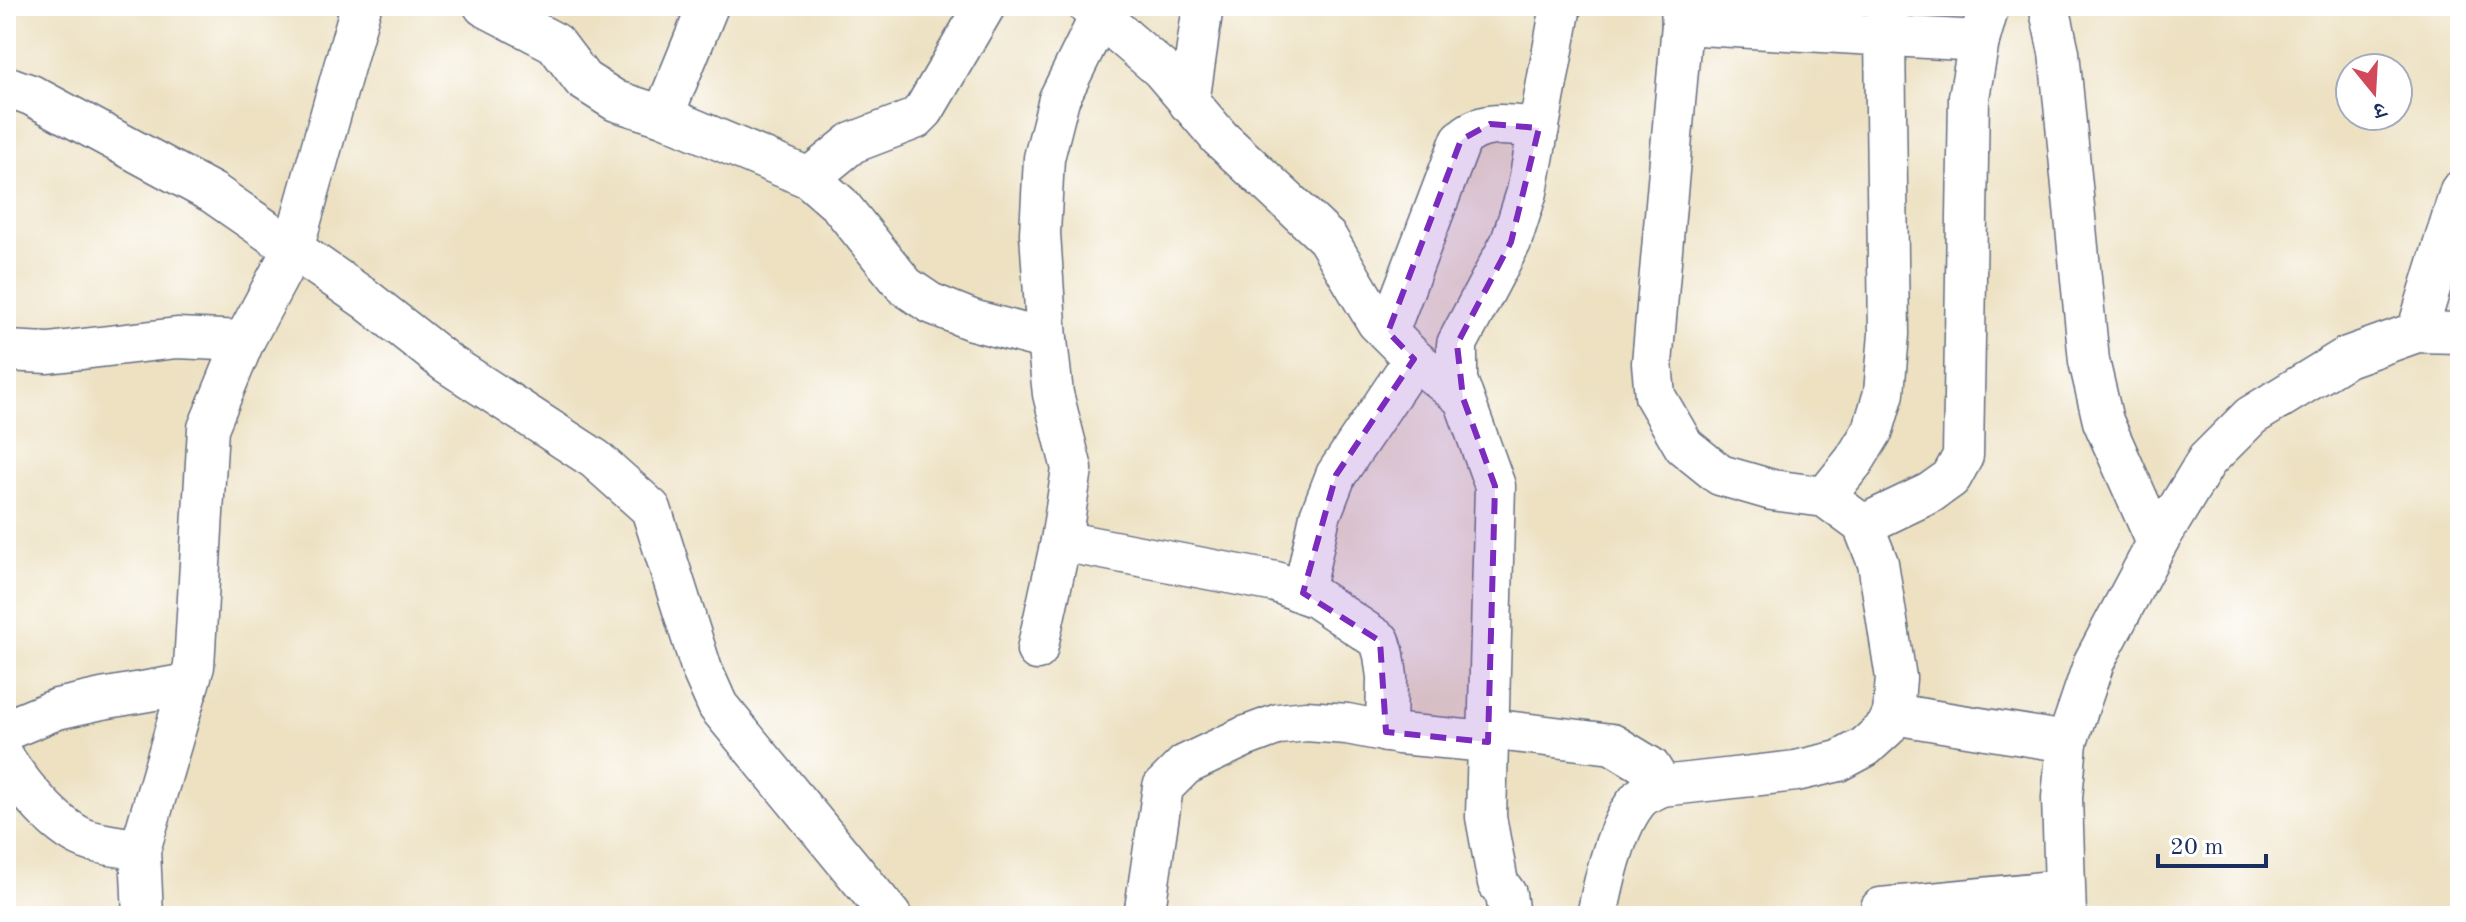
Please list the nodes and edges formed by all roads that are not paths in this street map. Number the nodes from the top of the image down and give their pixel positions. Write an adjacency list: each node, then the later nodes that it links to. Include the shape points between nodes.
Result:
1 (361, 6): 18 (street)
2 (484, 6): 14 (street, via 555,43 583,80 616,101)
3 (708, 6): 14 (street)
4 (985, 6): 16 (street, via 915,119 852,143)
5 (1203, 6): 13 (street)
6 (1561, 6): 15 (street)
7 (2049, 6): 29 (street, via 2059,52 2089,361 2103,421)
8 (1094, 11): 13 (street, via 1161,69); 21 (street, via 1059,99 1044,158 1040,233)
9 (1682, 15): 10 (street); 26 (street, via 1652,363 1655,396 1684,446 1720,475 1772,490)
10 (1887, 21): 11 (street); 26 (street, via 1889,334 1884,393 1873,430)
11 (1984, 24): 27 (street, via 1969,97 1963,456 1951,478 1930,493)
12 (6, 86): 18 (street, via 213,193)
13 (1189, 103): 23 (street, via 1327,238 1377,322)
14 (663, 116): 16 (street)
15 (1539, 128): 23 (street, via 1490,124 1469,131 1461,140); 25 (street, via 1511,242 1457,344)
16 (809, 178): 21 (street, via 840,205 917,295 972,320)
17 (2460, 191): 19 (street)
18 (293, 249): 22 (street); 44 (street, via 447,363 595,459 651,509 718,706)
19 (2417, 332): 20 (street); 29 (street, via 2347,357 2251,416 2207,460)
20 (2460, 333)
21 (1047, 340): 28 (street, via 1053,394 1072,469)
22 (244, 341): 24 (street, via 177,338 48,353); 32 (street, via 208,428 194,666)
23 (1401, 346): 25 (street); 30 (street, via 1336,475 1320,516)
24 (6, 351)
25 (1463, 398): 36 (street, via 1495,486)
26 (1825, 497): 27 (street)
27 (1863, 525): 33 (street, via 1878,563 1896,678)
28 (1061, 541): 30 (street, via 1276,582); 31 (street)
29 (2157, 543): 37 (street, via 2094,662)
30 (1303, 593): 35 (street, via 1380,641 1387,677)
31 (1037, 650)
32 (188, 684): 34 (street, via 57,709); 40 (street)
33 (1893, 714): 37 (street); 39 (street, via 1865,747 1839,761)
34 (6, 730)
35 (1386, 732): 36 (street); 45 (street, via 1347,724 1279,724 1185,765 1163,787)
36 (1488, 736): 39 (street, via 1612,744 1650,767); 46 (street, via 1486,817)
37 (2067, 742): 41 (street, via 2062,798)
38 (6, 761): 40 (street, via 62,824 88,840)
39 (1662, 786): 47 (street, via 1642,796 1629,813)
40 (140, 850): 43 (street)
41 (2065, 903): 42 (street)
42 (1881, 908)
43 (143, 916)
44 (891, 916)
45 (1144, 916)
46 (1509, 916)
47 (1597, 916)

